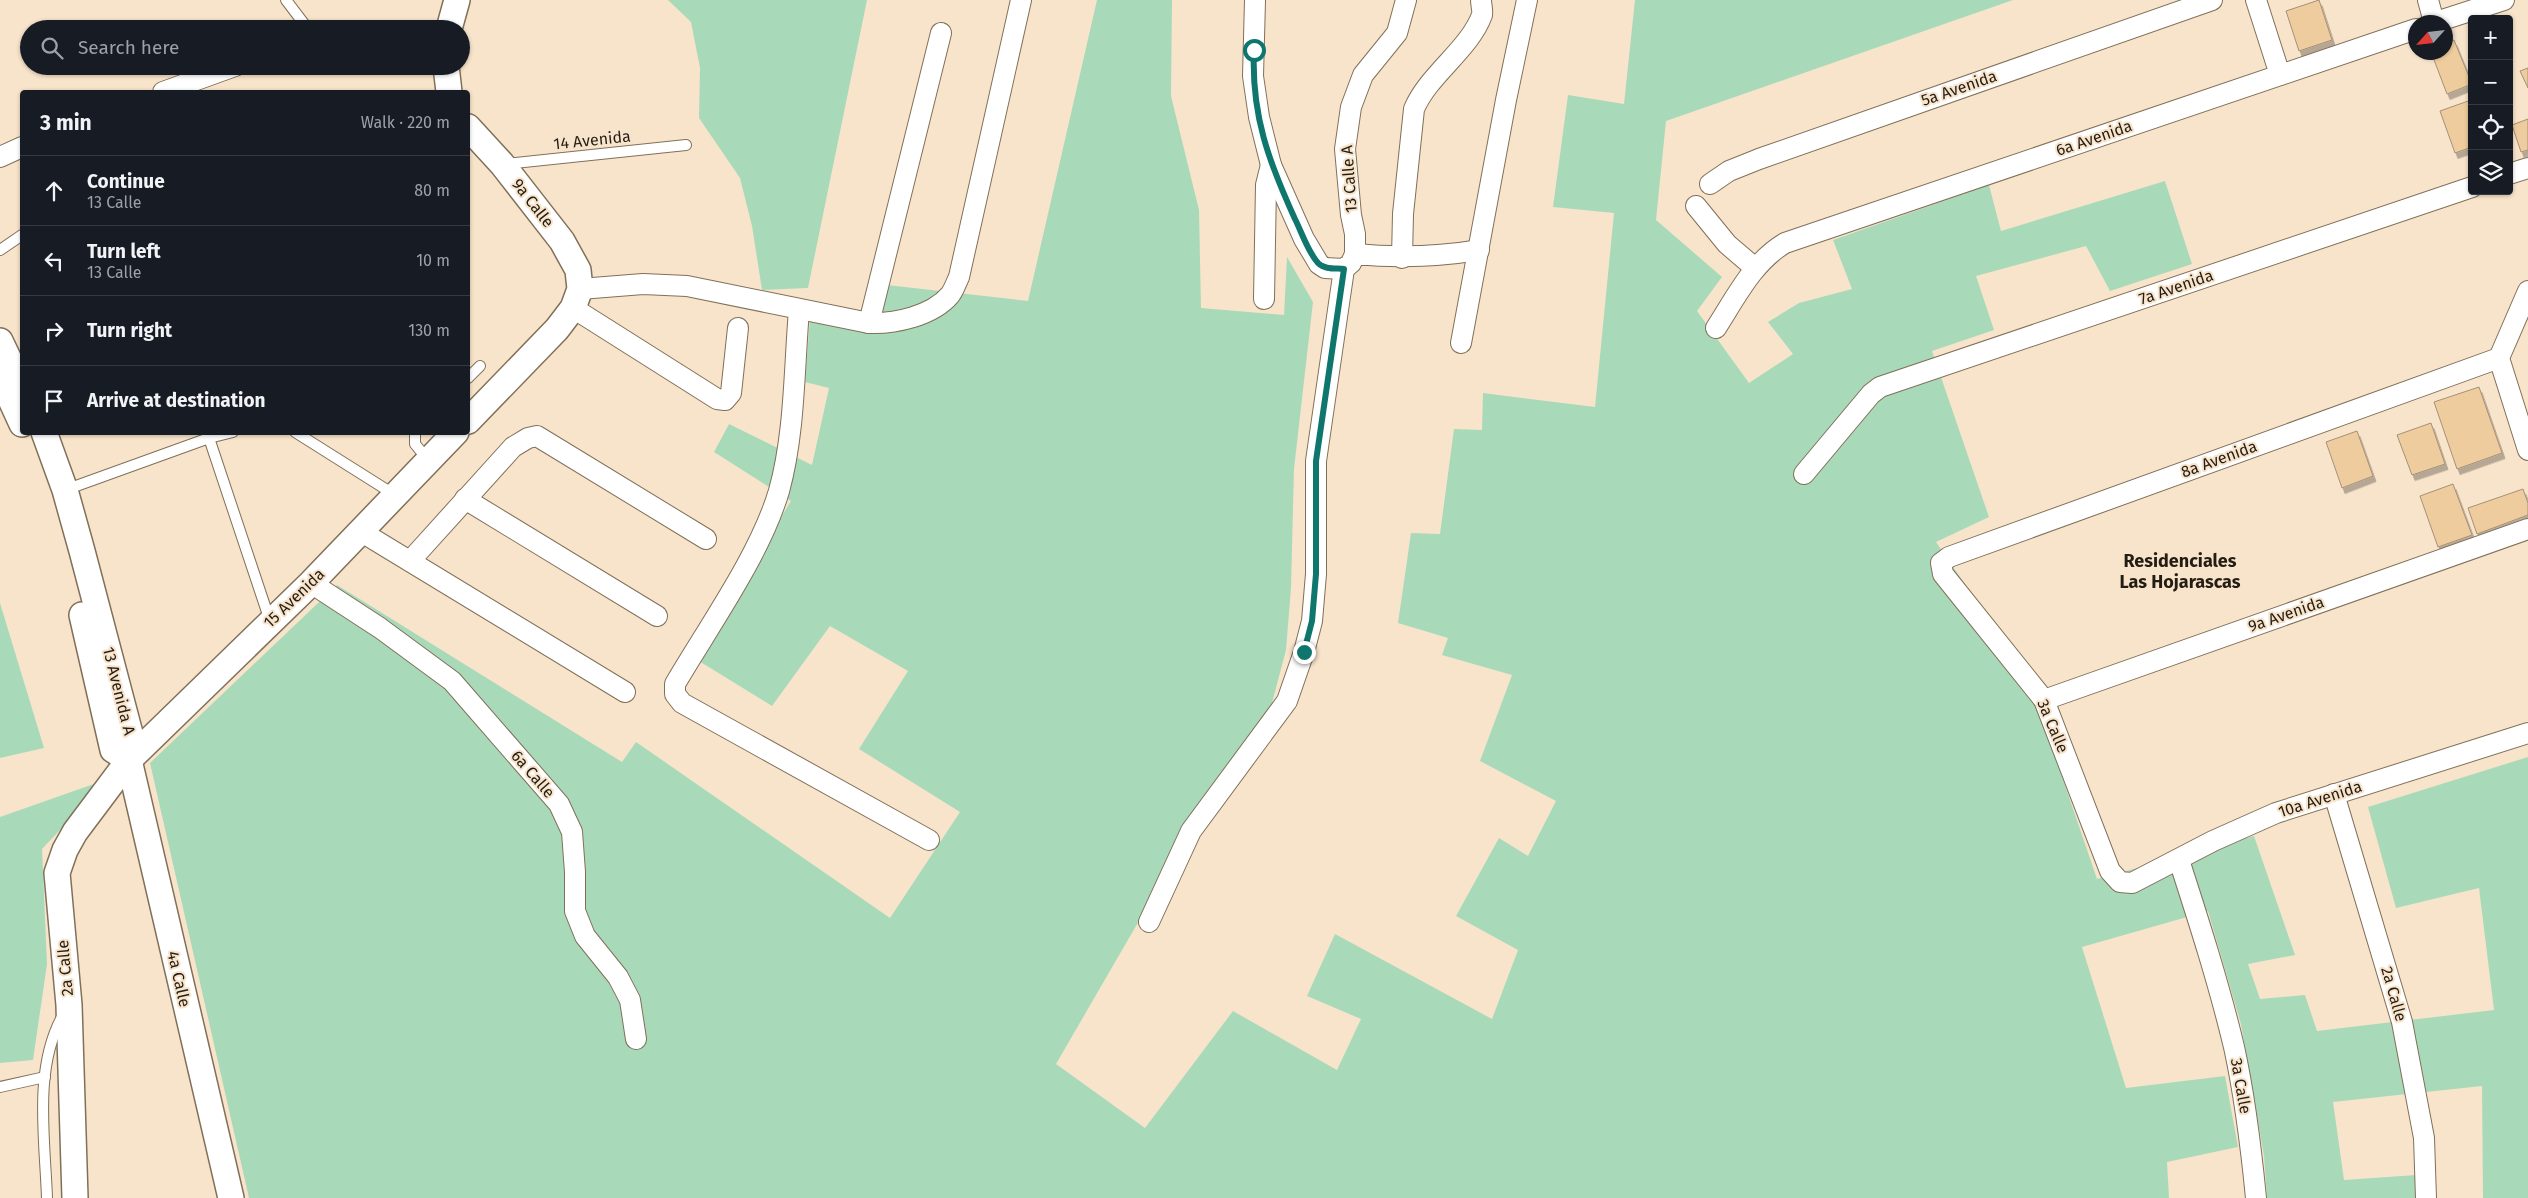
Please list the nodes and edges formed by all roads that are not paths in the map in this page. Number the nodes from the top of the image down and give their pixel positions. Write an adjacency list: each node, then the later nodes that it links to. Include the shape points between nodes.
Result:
1 (286, 0): 14 (lane)
2 (457, 0): 15 (street)
3 (1021, 0): 45 (street, via 959,277 950,295 922,315 886,324)
4 (1255, 0): 29 (street, via 1253,76)
5 (1406, 0): 39 (street, 13 Calle A, via 1397,33 1363,75 1350,106 1345,149 1355,234)
6 (1481, 0): 38 (street, via 1482,14 1472,32 1421,93 1414,109 1403,214)
7 (1527, 0): 37 (street)
8 (2212, 0): 32 (street, 5a Avenida, via 1759,158 1729,171)
9 (2256, 0): 20 (street)
10 (2428, 0): 12 (street)
11 (2504, 0): 13 (street)
12 (2433, 15)
13 (2453, 16)
14 (301, 20)
15 (451, 20)
16 (2408, 32): 20 (street, 6a Avenida)
17 (941, 33): 45 (street)
18 (219, 75): 21 (street)
19 (447, 75): 23 (street)
20 (2280, 75): 40 (street, 6a Avenida, via 1785,242 1774,249)
21 (199, 86): 22 (street)
22 (175, 90)
23 (449, 90)
24 (470, 129): 28 (street, 9a Calle)
25 (686, 145): 28 (lane, 14 Avenida)
26 (20, 148): 27 (street)
27 (0, 157)
28 (502, 164): 42 (street, 9a Calle, via 562,241 578,270)
29 (1271, 165): 39 (street, via 1304,239 1319,264 1326,268); 43 (street, via 1266,185)
30 (2528, 168): 31 (street)
31 (2513, 173)
32 (1710, 184)
33 (2468, 188): 65 (street, 7a Avenida, via 1880,386)
34 (1696, 206): 40 (street)
35 (20, 236): 36 (lane)
36 (0, 250)
37 (1479, 250): 38 (street); 49 (street)
38 (1402, 258): 39 (street)
39 (1344, 264): 85 (street, 13 Calle A, via 1316,461 1316,574 1312,621 1304,652 1287,701 1191,831)
40 (1750, 277): 47 (street)
41 (2528, 291): 50 (street)
42 (577, 299): 44 (street, via 643,284 687,286); 46 (street, via 717,399 725,400 731,392); 55 (street, via 557,329)
43 (1264, 299)
44 (799, 310): 45 (street); 82 (street, via 789,427 778,491 744,567 675,684 675,694 682,703)
45 (869, 323)
46 (738, 328)
47 (1716, 328)
48 (0, 341): 52 (street)
49 (1461, 343)
50 (2499, 358): 63 (street); 73 (street, 8a Avenida, via 1949,557)
51 (480, 366): 53 (lane)
52 (15, 376): 54 (street)
53 (470, 376)
54 (20, 410)
55 (470, 418)
56 (27, 435): 80 (street, 13 Avenida A, via 46,478 62,530 113,750)
57 (45, 435): 66 (street, 13 Avenida A)
58 (221, 435): 62 (lane)
59 (300, 435): 67 (lane)
60 (415, 435): 64 (lane, via 415,444)
61 (453, 435): 64 (street, 15 Avenida)
62 (209, 438): 66 (lane); 76 (lane)
63 (2528, 450)
64 (428, 460): 67 (street, 15 Avenida)
65 (1804, 474)
66 (65, 490): 80 (street, 13 Avenida A, via 132,741)
67 (396, 496): 70 (street, 15 Avenida)
68 (466, 499): 71 (street, via 513,447 538,436); 72 (street); 75 (street)
69 (2528, 529): 78 (street, 9a Avenida)
70 (360, 531): 72 (street); 74 (street, 15 Avenida)
71 (706, 539)
72 (410, 561): 77 (street)
73 (1941, 563): 78 (street, 3a Calle, via 1943,574)
74 (311, 582): 76 (street, 15 Avenida); 87 (street, 6a Calle, via 452,681 559,804 572,832 574,910 586,936 618,977 630,1000)
75 (657, 616)
76 (270, 622): 80 (street, 15 Avenida)
77 (625, 692)
78 (2044, 700): 84 (street, 3a Calle, via 2110,870)
79 (2528, 733): 81 (street, 10a Avenida)
80 (129, 760): 86 (street, 2a Calle, via 75,832 57,873); 92 (street, 4a Calle)
81 (2334, 794): 83 (street, 10a Avenida, via 2244,826); 94 (street, 2a Calle, via 2402,1022 2424,1138)
82 (929, 840)
83 (2179, 860): 84 (street, 10a Avenida, via 2132,883); 93 (street, 3a Calle, via 2209,952 2234,1047 2244,1098)
84 (2120, 882)
85 (1149, 922)
86 (69, 1005): 88 (lane, via 53,1032); 91 (street, 2a Calle)
87 (636, 1039)
88 (45, 1077): 89 (lane); 90 (lane)
89 (0, 1087)
90 (47, 1198)
91 (76, 1198)
92 (231, 1198)
93 (2256, 1198)
94 (2426, 1198)

